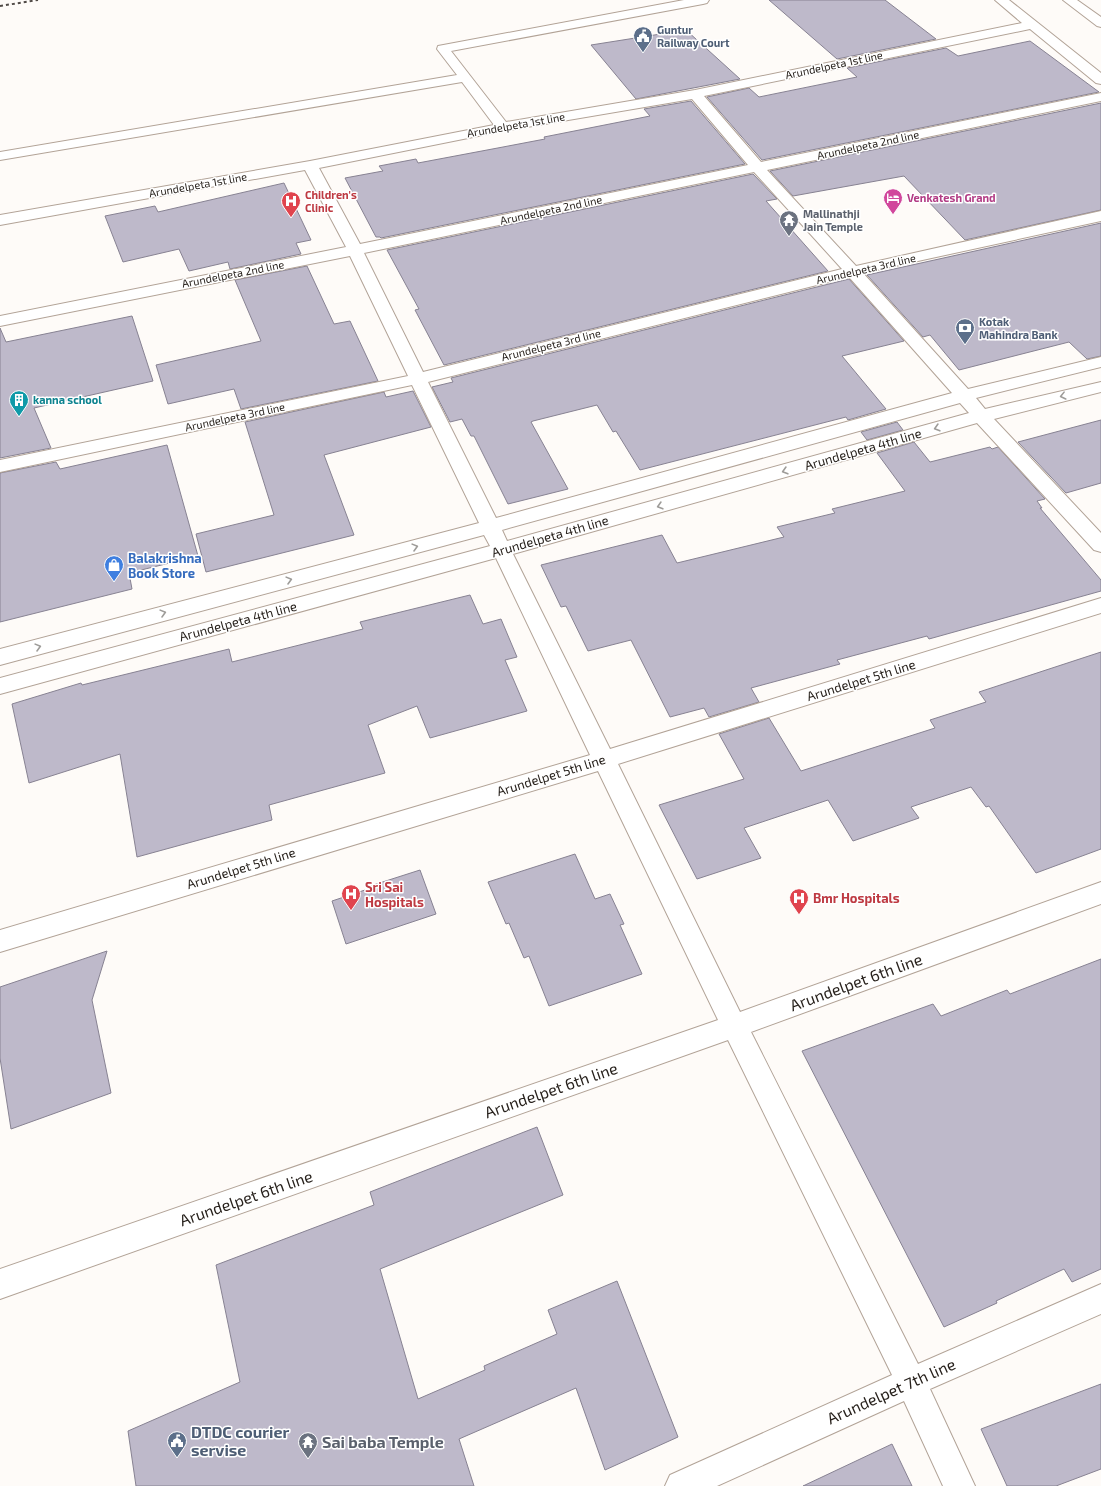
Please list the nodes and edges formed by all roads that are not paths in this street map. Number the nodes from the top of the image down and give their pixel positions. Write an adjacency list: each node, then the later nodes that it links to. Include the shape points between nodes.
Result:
1 (703, 0): 8 (street, via 443,49)
2 (1001, 0): 7 (street)
3 (1069, 0): 5 (street)
4 (1101, 10): 5 (street)
5 (1086, 13): 6 (street)
6 (1101, 23)
7 (1031, 24): 9 (street); 10 (street, Arundelpeta 1st line)
8 (465, 78): 12 (street); 13 (street)
9 (1101, 80)
10 (695, 94): 12 (street, Arundelpeta 1st line); 15 (street)
11 (1101, 97): 15 (street, Arundelpeta 2nd line)
12 (503, 127): 14 (street, Arundelpeta 1st line)
13 (0, 156)
14 (310, 165): 17 (street, Arundelpeta 1st line); 18 (street)
15 (758, 168): 18 (street, Arundelpeta 2nd line); 19 (street)
16 (1101, 216): 19 (street, Arundelpeta 3rd line)
17 (0, 220)
18 (355, 250): 20 (street, Arundelpeta 2nd line); 22 (street)
19 (853, 271): 22 (street, Arundelpeta 3rd line); 24 (street)
20 (0, 320)
21 (1101, 362): 24 (street, Arundelpeta 4th line)
22 (416, 378): 26 (street, Arundelpeta 3rd line); 27 (street)
23 (1101, 387): 25 (street, Arundelpeta 4th line, one-way to 25)
24 (963, 396): 25 (street); 27 (street, Arundelpeta 4th line)
25 (981, 416): 28 (street); 29 (street, Arundelpeta 4th line, one-way to 29)
26 (0, 466)
27 (489, 527): 29 (street); 31 (street, Arundelpeta 4th line, one-way to 27)
28 (1101, 545)
29 (501, 550): 32 (street, Arundelpeta 4th line); 33 (street)
30 (1101, 605): 33 (street, Arundelpet 5th line)
31 (0, 657)
32 (0, 686)
33 (603, 760): 35 (street, Arundelpet 5th line); 36 (street)
34 (1101, 893): 36 (street, Arundelpet 6th line)
35 (0, 941)
36 (734, 1026): 37 (street, Arundelpet 6th line); 39 (street)
37 (0, 1284)
38 (1101, 1299): 39 (street, Arundelpet 7th line)
39 (911, 1382): 40 (street, Arundelpet 7th line); 41 (street)
40 (681, 1486)
41 (959, 1486)

